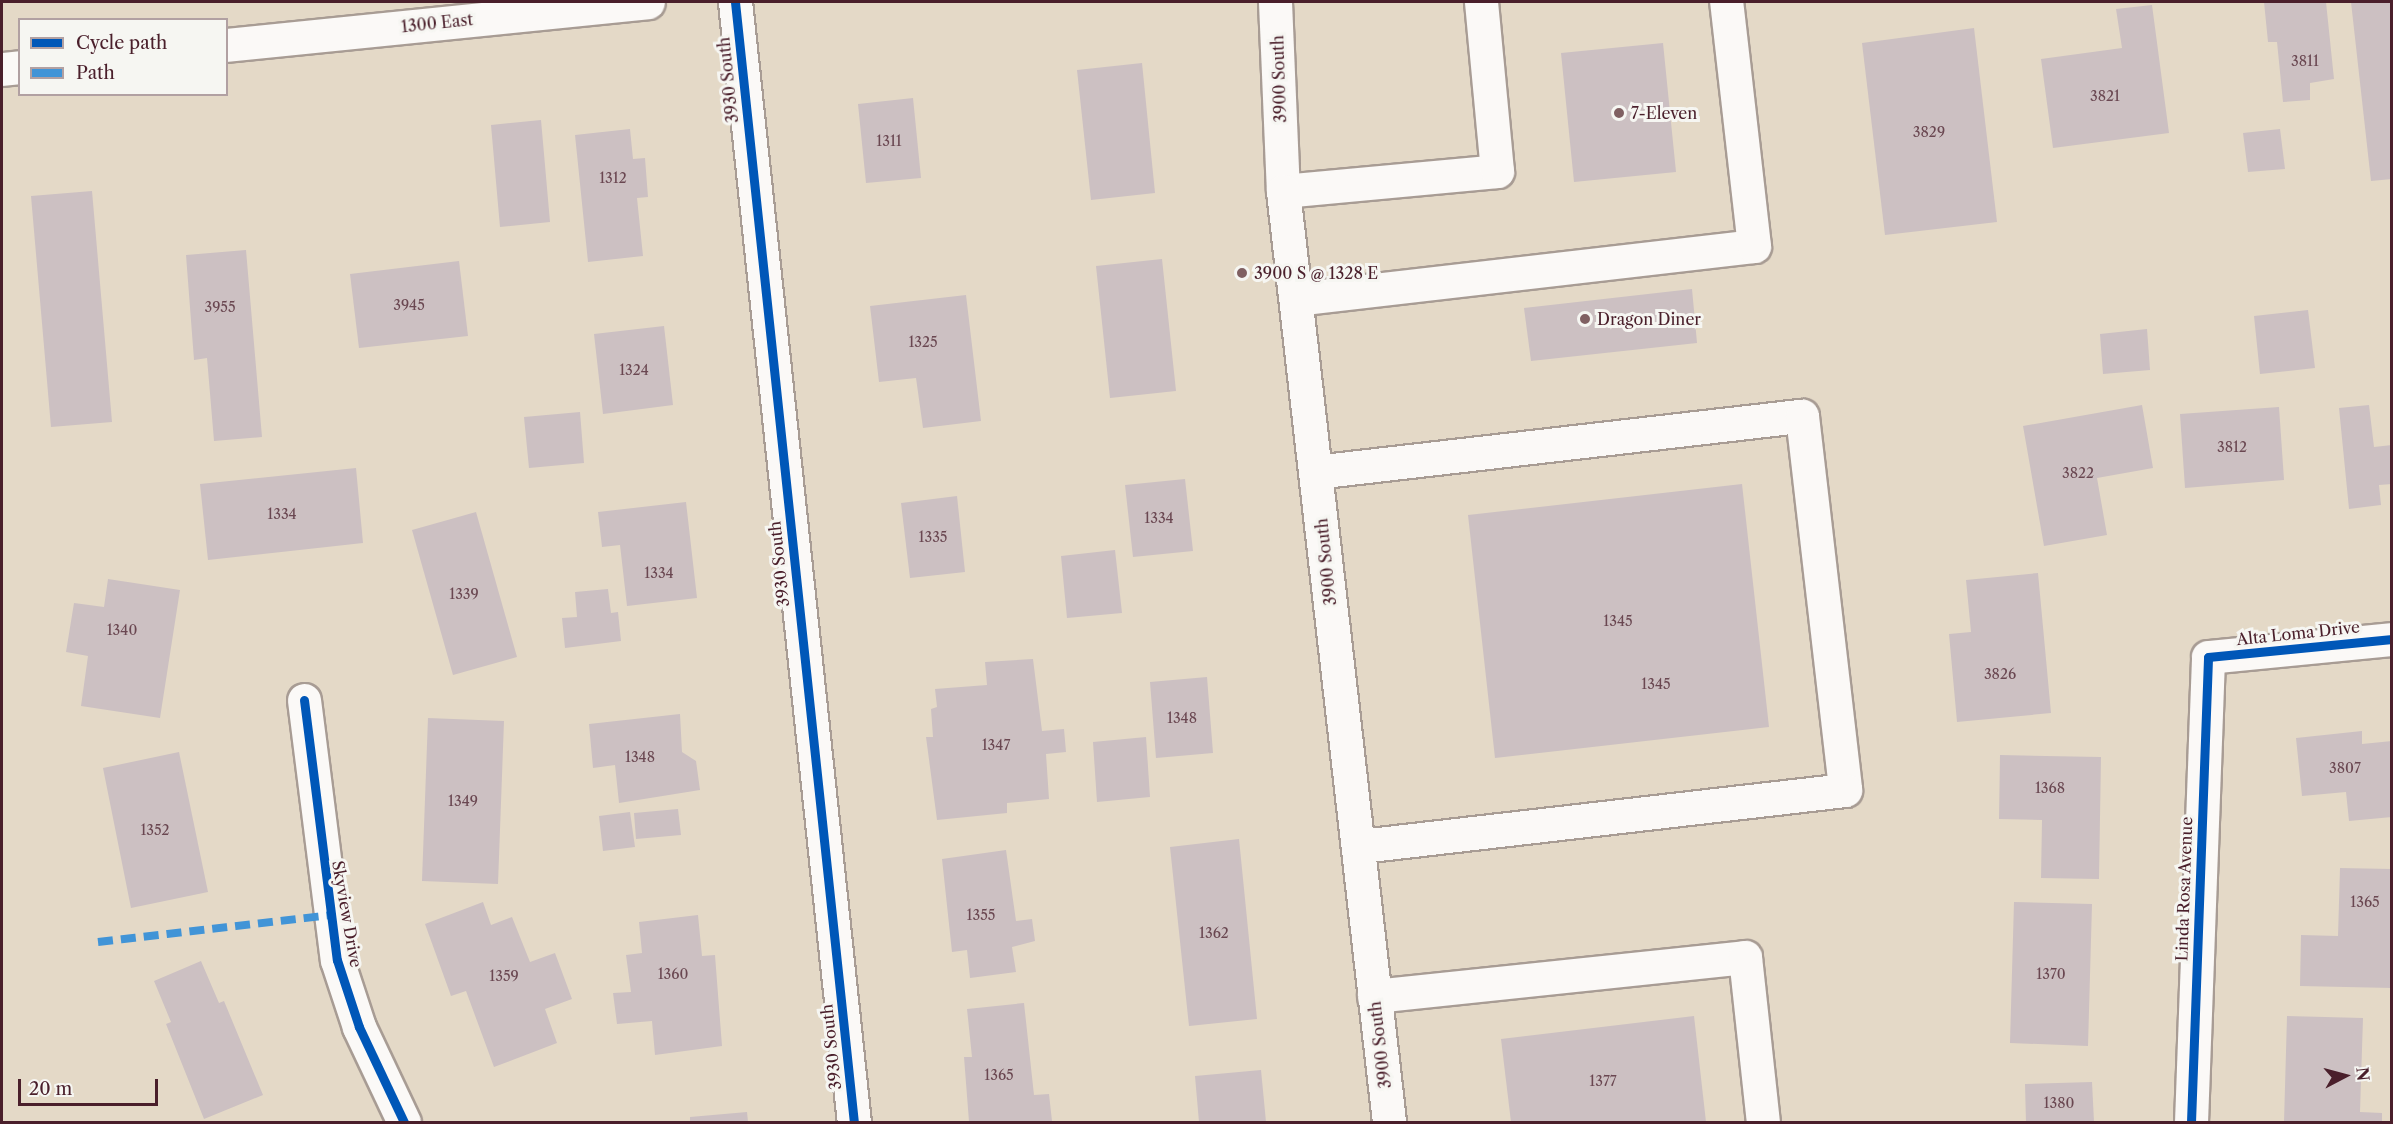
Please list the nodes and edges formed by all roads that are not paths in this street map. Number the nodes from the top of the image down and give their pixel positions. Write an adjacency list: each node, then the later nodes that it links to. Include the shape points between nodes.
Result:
1 (633, 2): 6 (street, 1300 East)
2 (735, 2): 18 (street, 3930 South)
3 (1275, 2): 9 (street, 3900 South)
4 (1481, 2): 9 (street, via 1497,171)
5 (1726, 2): 10 (street, via 1754,246)
6 (228, 45)
7 (18, 67): 8 (street)
8 (2, 69)
9 (1283, 192): 10 (street, 3900 South)
10 (1296, 299): 11 (street, 3900 South)
11 (1315, 472): 15 (street, 3900 South); 15 (street, via 1802,416 1845,790)
12 (2391, 639): 13 (street, Alta Loma Drive)
13 (2208, 657): 21 (street, Linda Rosa Avenue)
14 (304, 700): 17 (street, Skyview Drive, via 337,960 359,1027)
15 (1358, 846): 16 (street, 3900 South)
16 (1374, 996): 19 (street, 3900 South); 20 (street, via 1745,957)
17 (404, 1122)
18 (854, 1122)
19 (1389, 1122)
20 (1763, 1122)
21 (2191, 1122)

